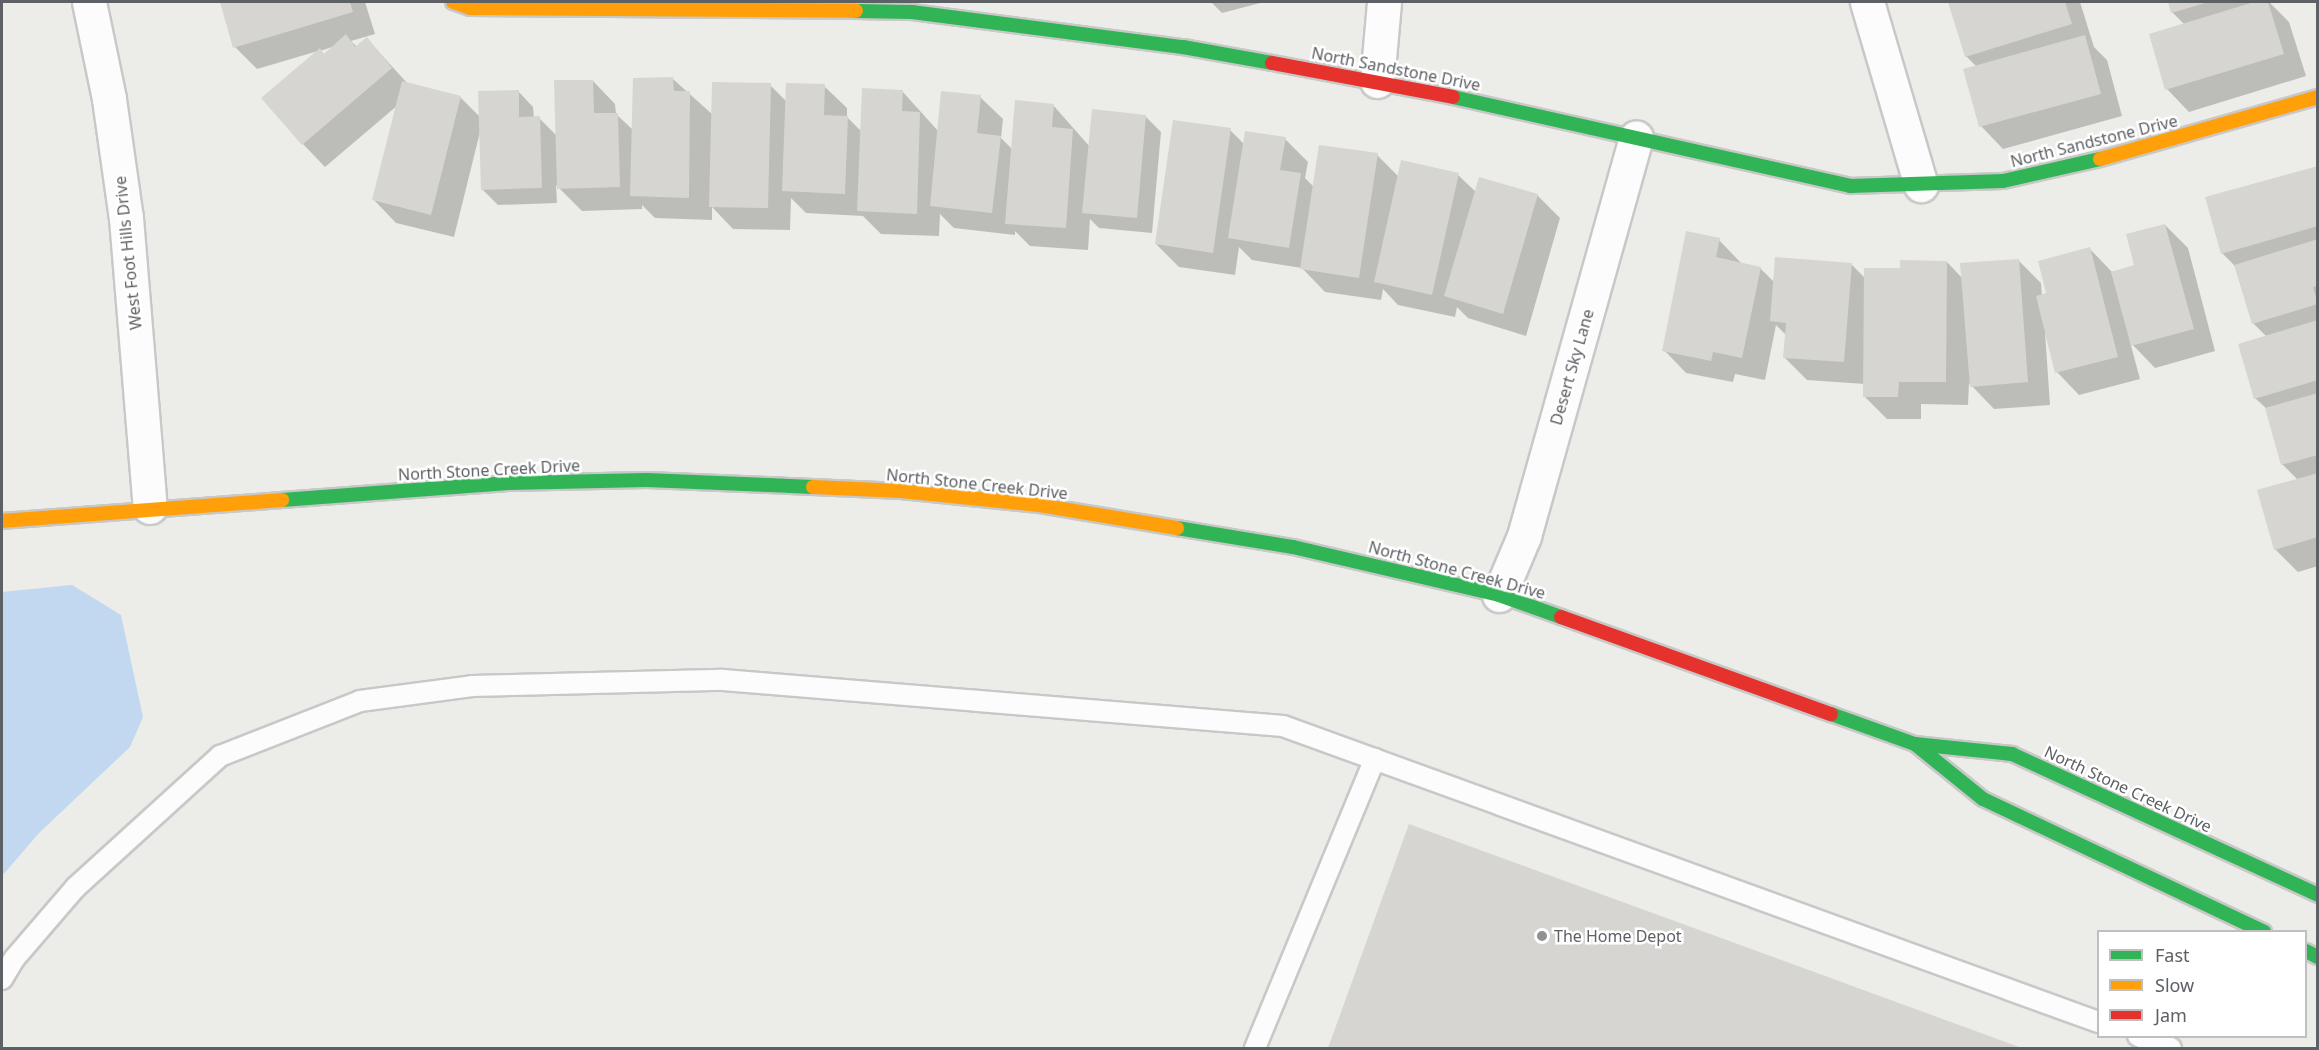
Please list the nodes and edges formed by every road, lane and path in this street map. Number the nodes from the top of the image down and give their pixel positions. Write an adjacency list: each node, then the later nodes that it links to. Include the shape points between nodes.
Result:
1 (89, 2): 10 (street, West Foot Hills Drive, via 109,99 126,218)
2 (453, 2): 5 (street, North Sandstone Drive, via 470,8)
3 (1384, 2): 6 (street)
4 (1867, 2): 9 (street)
5 (910, 7): 6 (street, North Sandstone Drive, via 1183,47)
6 (1377, 81): 8 (street, North Sandstone Drive)
7 (2318, 97): 9 (street, North Sandstone Drive, via 2078,165 2003,181)
8 (1636, 137): 9 (street, North Sandstone Drive, via 1850,186); 12 (street, Desert Sky Lane, via 1524,536)
9 (1921, 185)
10 (150, 507): 11 (street, North Stone Creek Drive); 12 (street, North Stone Creek Drive, via 508,483 635,480 901,491 1039,505 1293,547)
11 (2, 521)
12 (1499, 595): 13 (street, North Stone Creek Drive)
13 (1915, 744): 15 (street, North Stone Creek Drive, via 2012,754); 16 (street, North Stone Creek Drive, via 1983,799)
14 (1376, 759): 17 (lane, via 1283,726 723,680 472,686 360,701 220,756 76,887 14,959); 18 (lane); 20 (lane)
15 (2318, 895)
16 (2260, 930)
17 (2, 980)
18 (2097, 1022)
19 (2143, 1038): 21 (lane)
20 (1255, 1048)
21 (2170, 1048)

